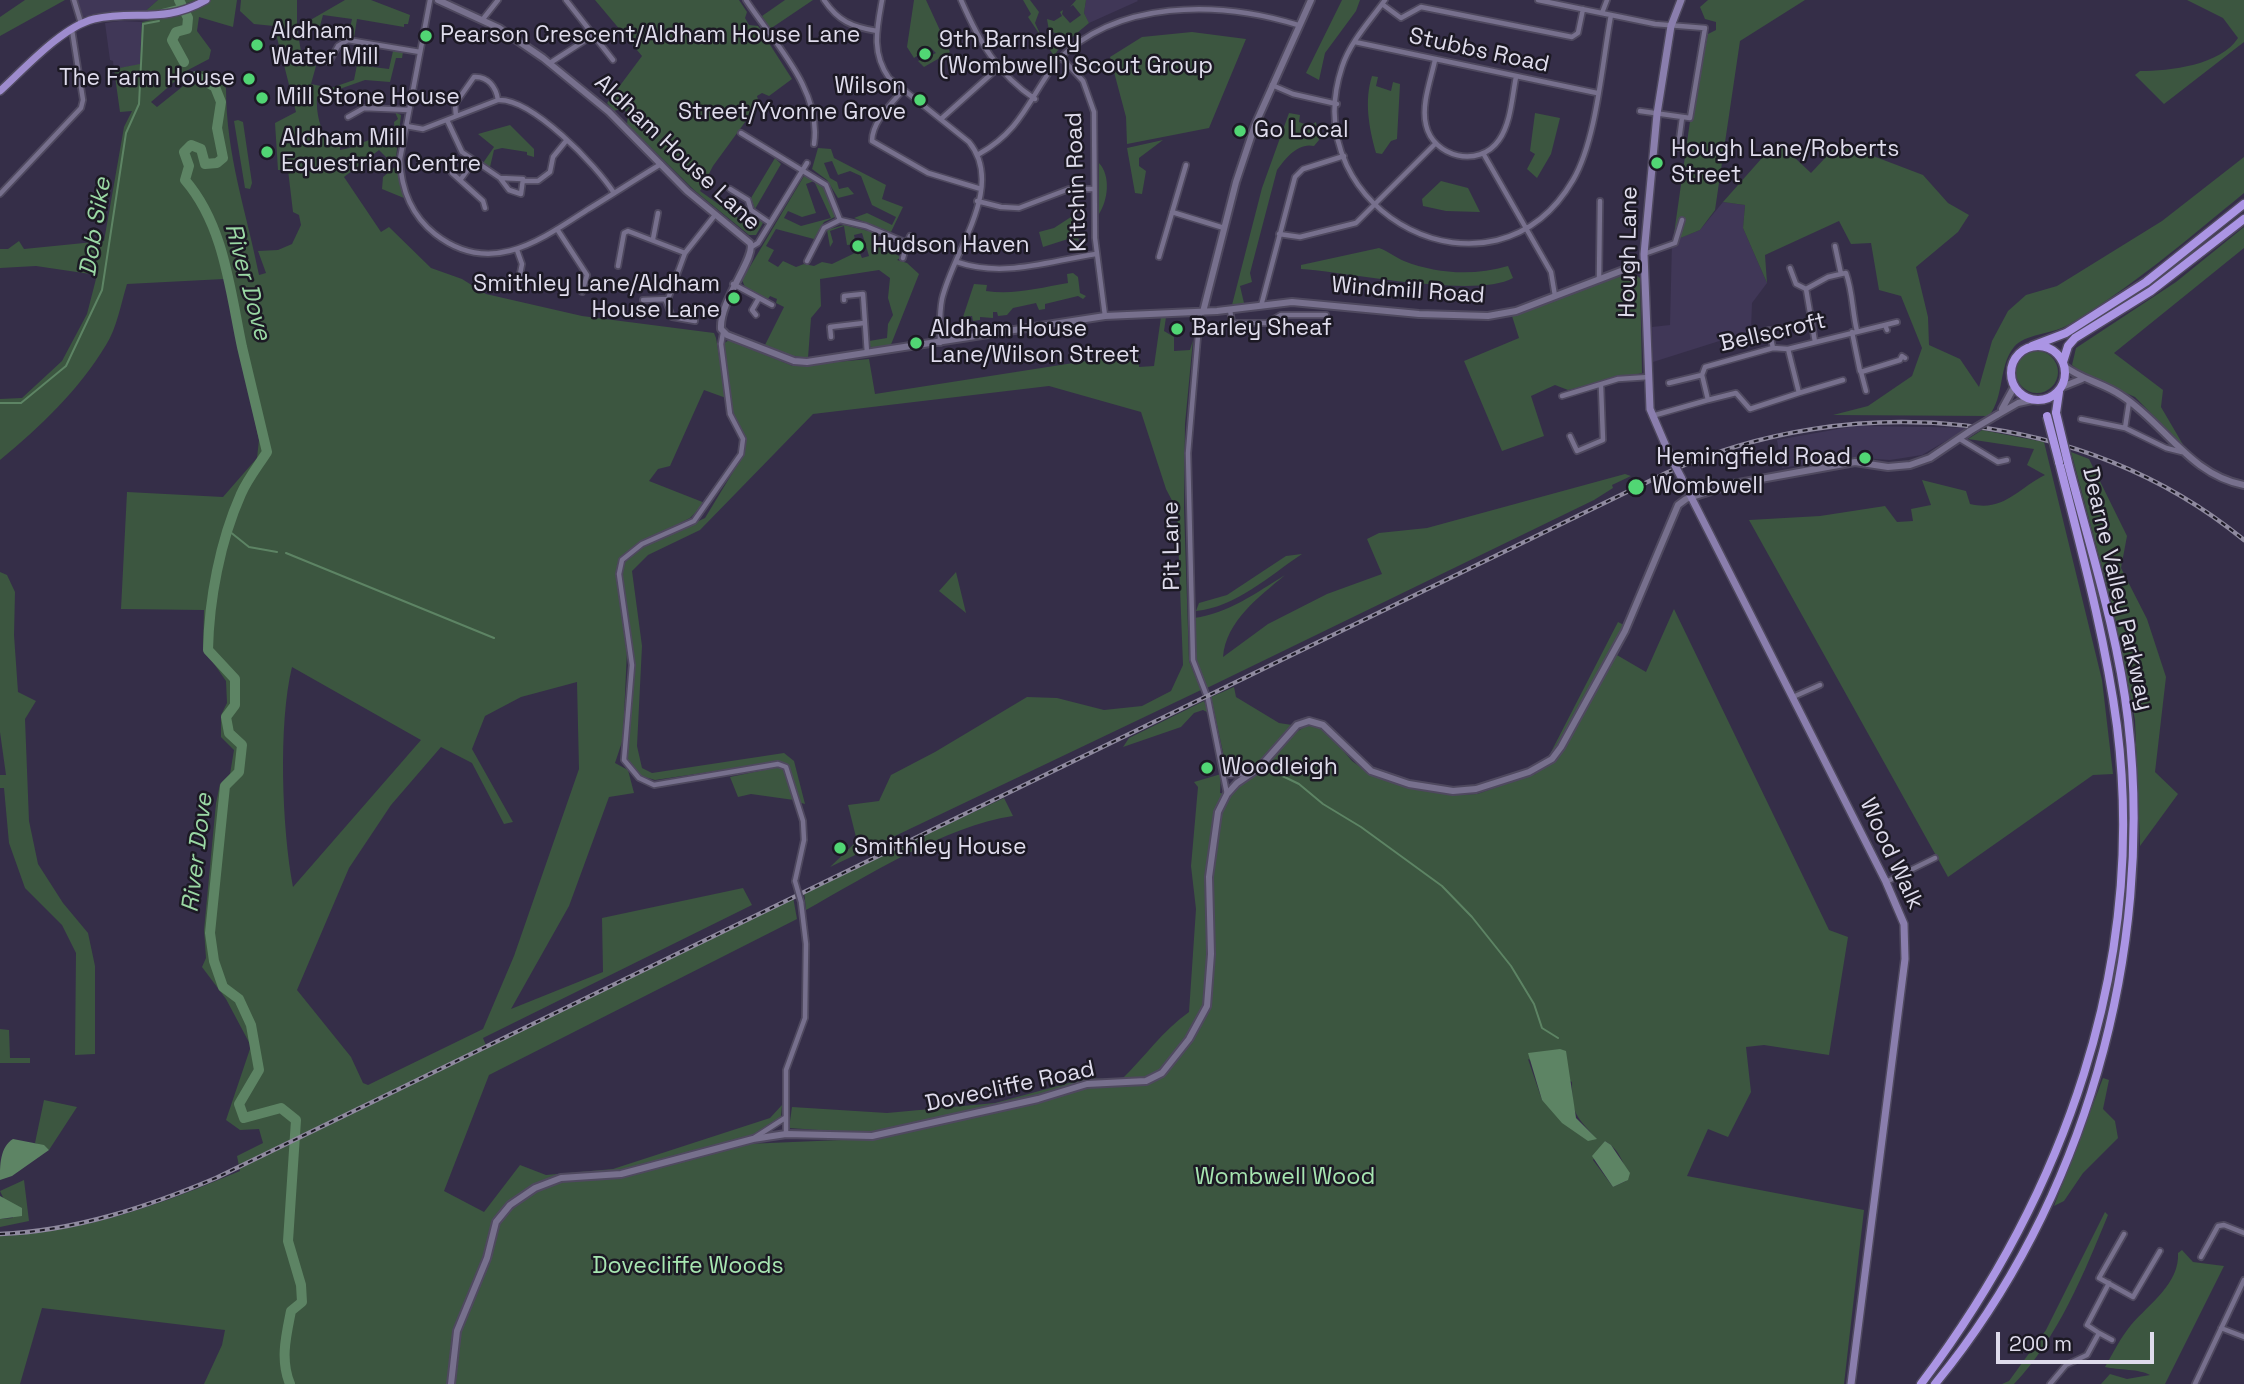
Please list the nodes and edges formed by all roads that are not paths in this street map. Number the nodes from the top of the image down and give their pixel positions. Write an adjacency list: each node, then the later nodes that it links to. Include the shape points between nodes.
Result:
1 (74, 0): 22 (street)
2 (205, 0): 22 (main road, via 177,12)
3 (430, 0): 29 (street)
4 (439, 0): 20 (street, Aldham House Lane)
5 (498, 0): 20 (street)
6 (566, 0): 27 (street)
7 (746, 0): 55 (street, via 810,98)
8 (824, 0): 26 (street, via 841,21)
9 (882, 0): 26 (street)
10 (961, 0): 35 (street)
11 (1311, 0): 23 (street)
12 (1538, 0): 17 (street)
13 (1608, 0): 18 (street)
14 (1681, 0): 24 (main road, Hough Lane)
15 (1383, 2): 17 (street, via 1401,18 1421,7 1572,37 1578,33); 28 (street)
16 (1222, 3): 23 (street)
17 (1583, 9): 18 (street)
18 (1602, 13): 19 (street)
19 (1611, 15): 24 (street); 40 (street)
20 (483, 19): 34 (street, Aldham House Lane)
21 (1106, 19): 30 (street, via 1082,34)
22 (81, 23): 25 (main road)
23 (1298, 25): 37 (street)
24 (1671, 26): 46 (main road, Hough Lane); 49 (street, via 1706,30 1690,118)
25 (71, 29): 39 (main road); 74 (street, via 81,108)
26 (877, 31): 38 (street, via 877,59 888,78)
27 (595, 34): 31 (street); 34 (street)
28 (1356, 41): 32 (street, Stubbs Road); 43 (street, via 1342,66)
29 (420, 52): 33 (street, via 348,40 338,46); 44 (street)
30 (1060, 57): 41 (street); 70 (street, Kitchin Road, via 1083,81 1092,101)
31 (613, 60)
32 (1435, 60): 36 (street, Stubbs Road); 56 (street, via 1425,115)
33 (330, 62)
34 (550, 63): 63 (street, Aldham House Lane)
35 (998, 68): 41 (street); 51 (street)
36 (1516, 77): 40 (street, Stubbs Road); 58 (street, via 1503,132)
37 (1272, 85): 43 (street); 88 (street)
38 (903, 90): 51 (street); 72 (street, via 879,121 872,141 928,173)
39 (0, 91)
40 (1597, 93): 87 (street, via 1577,174 1548,211)
41 (1035, 99): 59 (street, via 1004,137)
42 (498, 100): 47 (street); 47 (street, via 494,86 474,77 455,104); 54 (street, via 517,102)
43 (1337, 104): 60 (street)
44 (409, 110): 48 (street, via 364,108); 52 (street)
45 (1640, 111): 46 (street)
46 (1657, 114): 49 (street); 99 (main road, Hough Lane)
47 (456, 116): 50 (street)
48 (348, 117)
49 (1682, 118): 57 (street)
50 (447, 120): 52 (street, via 423,129); 61 (street, via 458,147)
51 (941, 120): 59 (street)
52 (406, 126): 96 (street, via 400,159 402,183 421,220 465,250 489,254)
53 (741, 133): 65 (street)
54 (566, 141): 69 (street, via 553,157 550,172 538,181); 73 (street)
55 (814, 144)
56 (1436, 144): 58 (street, via 1460,157); 78 (street)
57 (1678, 148)
58 (1483, 153): 87 (street)
59 (979, 154): 72 (street)
60 (1344, 156): 78 (street); 90 (street, via 1298,172)
61 (474, 161): 67 (street); 68 (street)
62 (807, 163): 65 (street)
63 (661, 164): 73 (street); 82 (street, Aldham House Lane)
64 (1186, 165): 80 (street)
65 (802, 172): 84 (street, via 826,185); 86 (street)
66 (452, 173): 67 (street)
67 (461, 178): 79 (street)
68 (500, 178): 69 (street); 69 (street, via 517,195)
69 (525, 181)
70 (1094, 188): 75 (street, via 1069,189 1019,208); 98 (street, Kitchin Road)
71 (730, 189): 86 (street)
72 (981, 190): 75 (street)
73 (614, 193): 89 (street)
74 (0, 194)
75 (977, 201): 103 (street)
76 (1600, 201): 109 (street)
77 (2244, 204): 134 (highway, via 2146,282 2066,332)
78 (1375, 206): 87 (street, via 1412,232 1454,242 1489,240); 90 (street, via 1356,223 1300,237)
79 (485, 208)
80 (1172, 212): 88 (street); 100 (street)
81 (658, 214): 92 (street)
82 (715, 215): 94 (street, Aldham House Lane); 97 (street)
83 (2244, 219): 139 (highway, via 2151,292 2075,338)
84 (840, 220): 93 (street); 102 (street, via 824,228)
85 (1682, 220): 99 (street, via 1675,243)
86 (770, 223): 94 (street)
87 (1525, 227): 113 (street, via 1551,272)
88 (1224, 228): 121 (street)
89 (557, 229): 96 (street); 112 (street, via 587,275)
90 (1279, 234): 119 (street)
91 (910, 236): 93 (street)
92 (653, 239): 97 (street); 105 (street, via 624,233)
93 (907, 243): 101 (street)
94 (753, 246): 110 (street, Aldham House Lane)
95 (1835, 246): 107 (street)
96 (517, 250): 108 (street, via 522,264)
97 (685, 253): 117 (street)
98 (1096, 254): 103 (street, via 1009,271 976,269); 124 (street, Kitchin Road)
99 (1644, 254): 104 (main road, Hough Lane)
100 (1159, 257)
101 (903, 258)
102 (807, 261)
103 (957, 262): 133 (street, via 943,298)
104 (1644, 265): 109 (street, Windmill Road); 143 (main road, Hough Lane)
105 (618, 266)
106 (1790, 268): 111 (street, via 1797,284)
107 (1841, 274): 111 (street); 129 (street, via 1846,273 1855,305)
108 (519, 279)
109 (1599, 279): 113 (street, Windmill Road)
110 (733, 284): 114 (street); 130 (street, Aldham House Lane, via 723,310)
111 (1806, 289): 132 (street)
112 (582, 292)
113 (1555, 296): 119 (street, Windmill Road, via 1516,311 1480,316 1317,302)
114 (759, 298): 118 (street); 123 (street, via 752,310)
115 (643, 300): 117 (street)
116 (844, 300): 127 (street, via 844,296 865,293)
117 (666, 301): 125 (street, via 672,317)
118 (772, 304)
119 (1261, 306): 120 (street, Windmill Road)
120 (1230, 310): 121 (street, Windmill Road); 122 (street, via 1236,323 1267,323 1289,314)
121 (1202, 312): 124 (street); 171 (street, Pit Lane, via 1188,453 1193,660 1208,699)
122 (1326, 314)
123 (756, 315)
124 (1105, 316): 133 (street)
125 (695, 321)
126 (1898, 322): 129 (street, Bellscroft)
127 (864, 323): 131 (street, via 830,327); 137 (street)
128 (1769, 330): 135 (street)
129 (1854, 331): 132 (street, Bellscroft); 141 (street)
130 (723, 333): 137 (street, via 801,362); 175 (street, bridge, via 730,414 743,439 741,454 694,521 642,544 622,560 619,574 632,665 624,760 639,778 654,785 778,764 786,767 803,821 804,840 795,881 806,944 805,1018 786,1070)
131 (831, 337)
132 (1815, 342): 136 (street, Bellscroft)
133 (940, 344): 137 (street)
134 (2032, 346): 139 (highway, via 2050,348); 149 (highway, via 2012,362)
135 (1773, 348): 136 (street, Bellscroft); 142 (street, Bellscroft, via 1705,367)
136 (1788, 349): 152 (street)
137 (867, 354)
138 (1905, 358): 141 (street)
139 (2064, 364): 144 (street); 150 (highway)
140 (1675, 370): 145 (street)
141 (1861, 372): 151 (street)
142 (1702, 375): 145 (street); 154 (street)
143 (1648, 377): 148 (street, via 1618,379); 159 (main road, Hough Lane)
144 (2082, 379): 150 (street); 156 (street)
145 (1678, 380): 147 (street)
146 (1843, 380): 152 (street)
147 (1669, 383)
148 (1601, 386): 153 (street); 162 (street, via 1603,440 1577,451)
149 (2014, 387): 155 (highway); 157 (street)
150 (2061, 388): 155 (highway, via 2050,397); 158 (highway, Dearne Valley Parkway)
151 (1866, 391)
152 (1800, 393): 154 (street, via 1755,409 1745,406 1737,393)
153 (1562, 396)
154 (1708, 400): 159 (street)
155 (2035, 400): 157 (street); 158 (highway, Dearne Valley Parkway)
156 (2129, 402): 161 (street); 164 (street)
157 (1998, 414): 163 (street, bridge)
158 (2051, 414): 190 (highway, Dearne Valley Parkway, bridge, via 2096,606 2117,729 2122,867 2111,966 2080,1090 2036,1200 2001,1268); 191 (highway, Dearne Valley Parkway, bridge, via 2068,463 2120,668 2133,776 2134,868 2122,964 2093,1088 2059,1177 2011,1273)
159 (1652, 416): 167 (main road, Hough Lane, bridge)
160 (2081, 419): 161 (street)
161 (2125, 428): 164 (street)
162 (1570, 436)
163 (1960, 439): 165 (street, via 1998,462); 167 (street, via 1910,465 1855,462 1733,484)
164 (2182, 452): 166 (street)
165 (2007, 460)
166 (2244, 485)
167 (1692, 498): 169 (main road, Wood Walk); 170 (street, Dovecliffe Road, via 1678,505 1625,631 1552,759 1529,772 1476,789 1430,788 1371,771 1328,729 1310,721 1297,725 1259,768)
168 (1820, 685): 169 (street)
169 (1793, 697): 174 (main road, Wood Walk)
170 (1247, 774): 171 (street); 172 (street, Dovecliffe Road)
171 (1224, 775): 172 (street, Pit Lane)
172 (1227, 794): 176 (street, Dovecliffe Road, via 1212,843 1207,1006 1163,1073 1146,1081 1087,1084 873,1136)
173 (1935, 858): 174 (street)
174 (1886, 882): 189 (main road, Wood Walk, via 1904,924 1905,959)
175 (785, 1118): 176 (street); 177 (street)
176 (786, 1134): 177 (street, Dovecliffe Road)
177 (753, 1139): 188 (street, Dovecliffe Road, via 621,1174 561,1178 510,1205 496,1222 487,1258 457,1331)
178 (2244, 1233): 181 (street, via 2218,1226)
179 (2124, 1234): 183 (street, via 2099,1278)
180 (2160, 1251): 183 (street, via 2133,1297)
181 (2201, 1257)
182 (2244, 1280): 184 (street)
183 (2109, 1283): 185 (street, via 2087,1325)
184 (2221, 1328): 186 (street); 193 (street)
185 (2099, 1333): 187 (street); 192 (street, via 2087,1354 2066,1365)
186 (2244, 1337)
187 (2112, 1340)
188 (451, 1384)
189 (1851, 1384)
190 (1921, 1384)
191 (1935, 1384)
192 (2050, 1384)
193 (2195, 1384)

